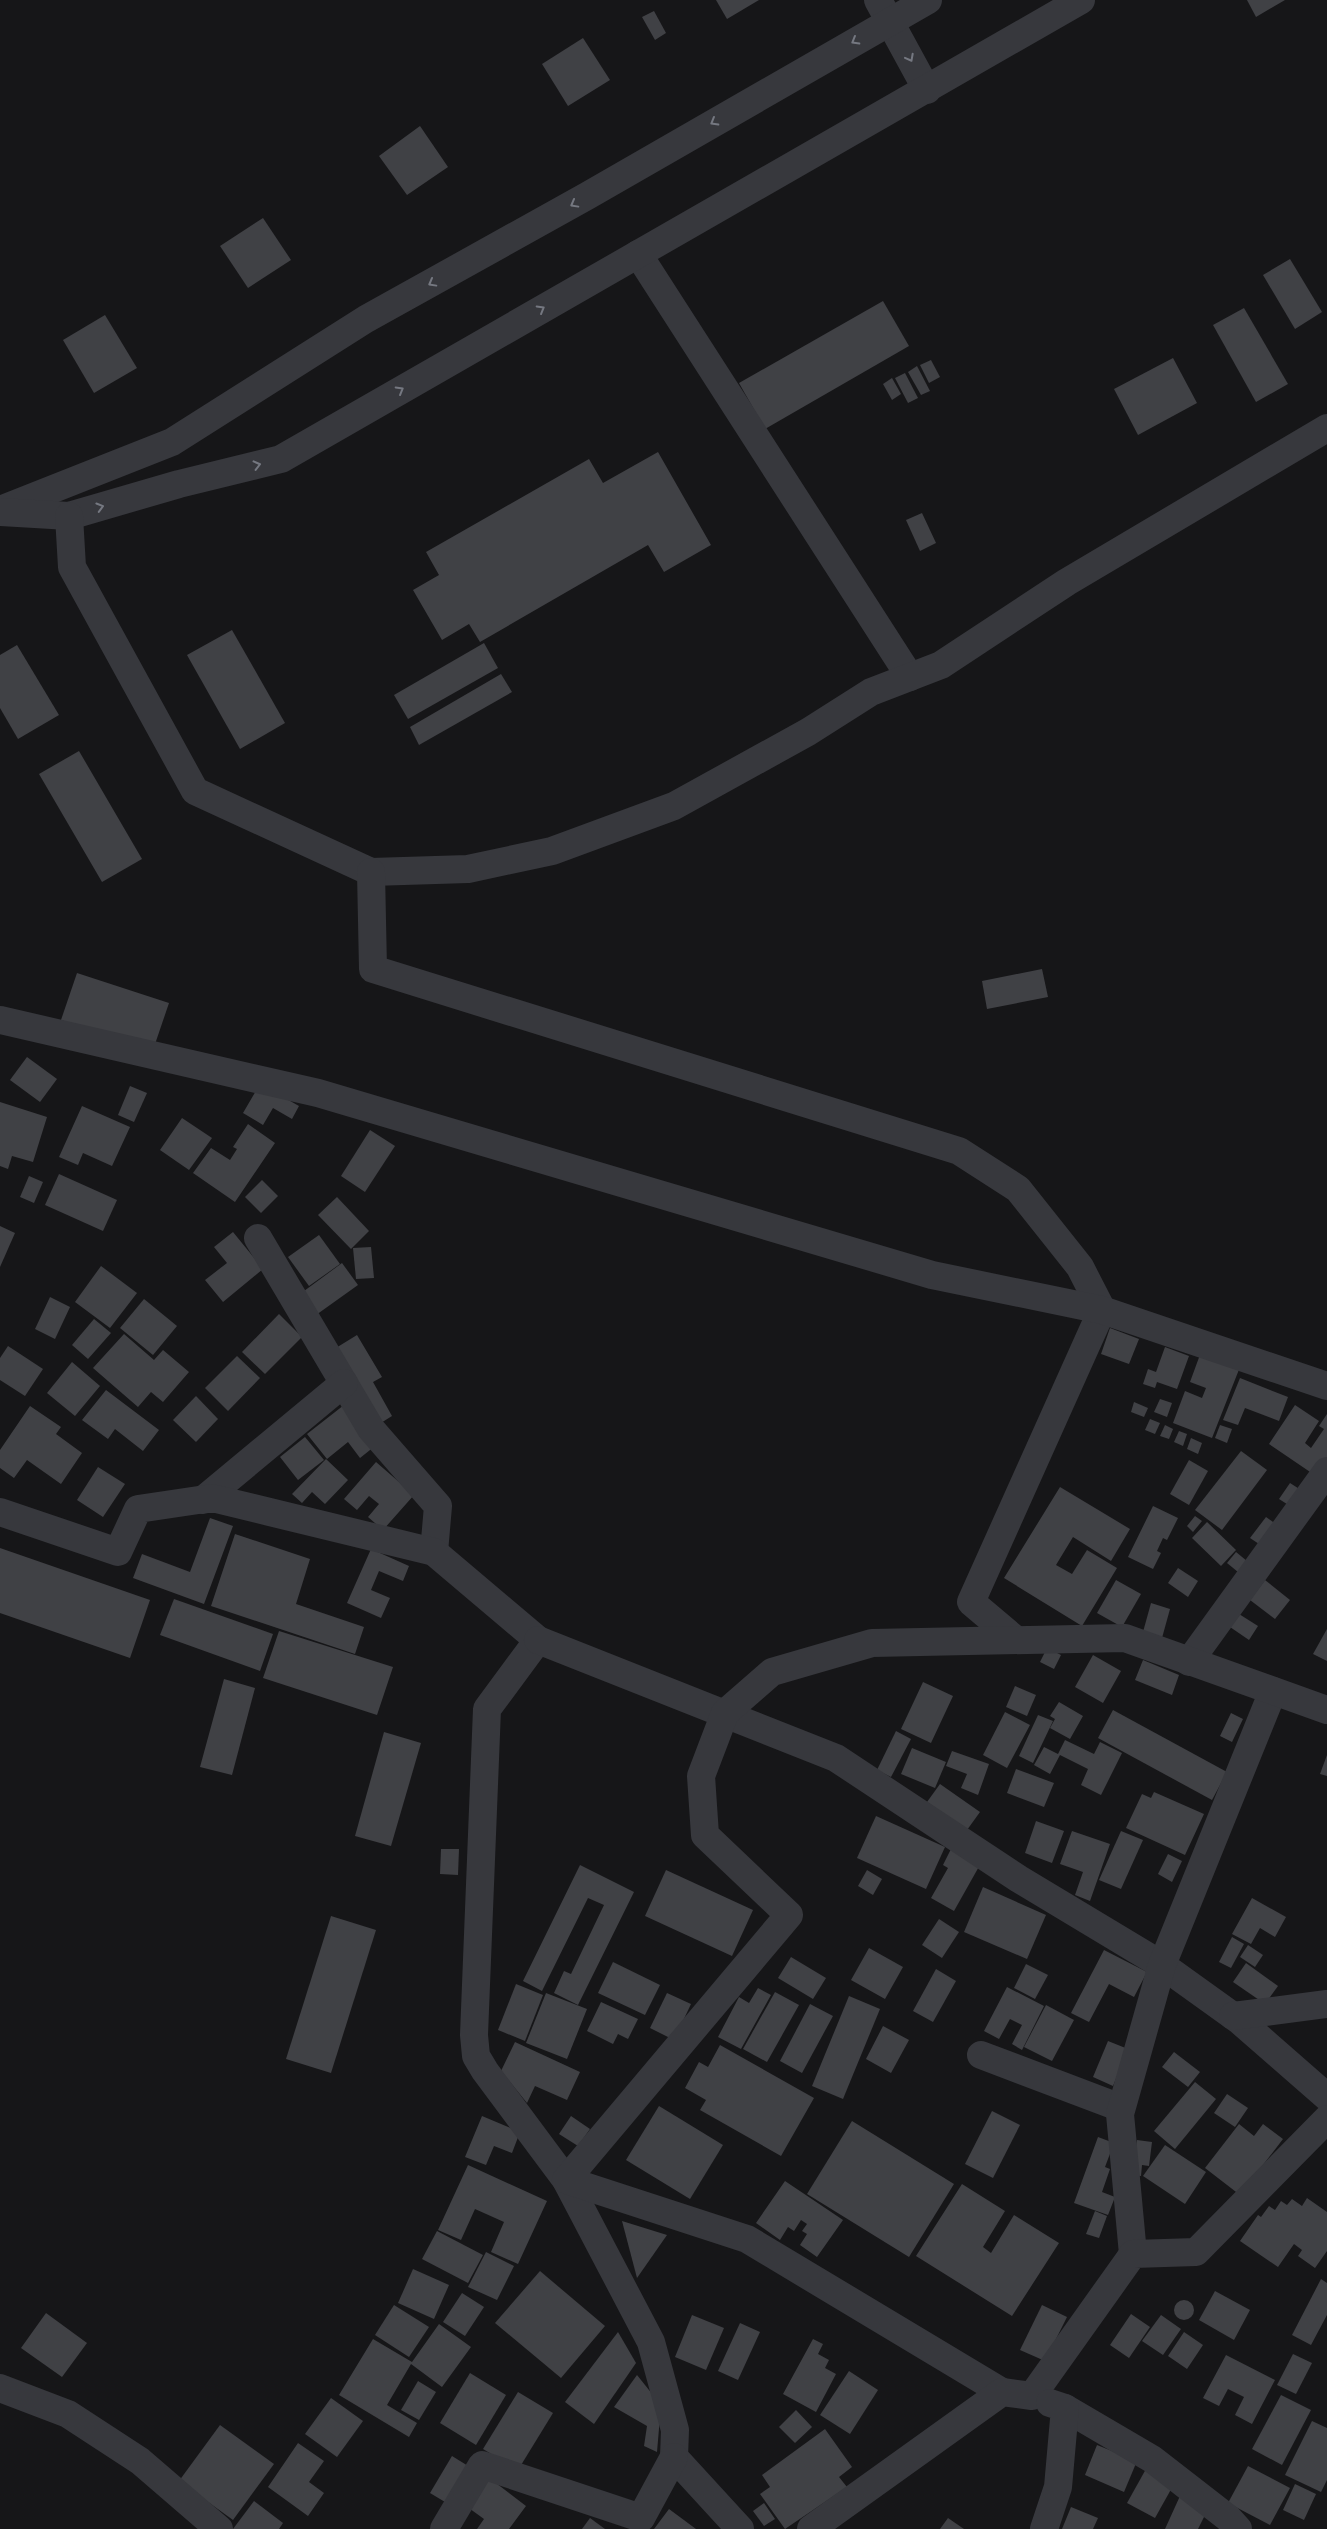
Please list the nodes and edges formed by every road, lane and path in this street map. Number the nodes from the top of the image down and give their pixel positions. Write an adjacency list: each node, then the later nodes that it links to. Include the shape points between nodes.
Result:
1 (928, 0): 3 (street)
2 (1081, 0): 4 (street)
3 (884, 10): 4 (street, one-way to 4); 7 (street, one-way to 7, via 587,196 366,320 172,442)
4 (927, 90): 5 (street)
5 (638, 254): 8 (street, one-way to 5, via 281,459); 9 (street)
6 (1327, 428): 9 (street, via 1067,582 941,665)
7 (0, 511): 8 (street)
8 (69, 516): 10 (street, via 72,567 194,791)
9 (910, 676): 10 (street, via 871,692 808,732 674,806 552,851 468,869)
10 (371, 872): 13 (street, via 373,969 959,1151 1018,1189 1080,1267)
11 (0, 1020): 13 (street, via 318,1093 932,1275)
12 (258, 1238): 14 (street)
13 (1102, 1310): 15 (street); 21 (street, via 971,1602)
14 (344, 1383): 17 (street); 19 (street, via 372,1429 438,1506)
15 (1327, 1386)
16 (1327, 1471): 22 (street)
17 (203, 1500): 18 (street, via 138,1509 118,1552); 19 (street, via 212,1498)
18 (0, 1512)
19 (434, 1552): 20 (street)
20 (538, 1640): 25 (street); 33 (street, via 487,1709 474,2034 476,2056 485,2071)
21 (1016, 1640): 22 (street, via 1125,1638); 25 (street, via 872,1643 772,1672)
22 (1189, 1662): 23 (street)
23 (1273, 1691): 24 (street); 26 (street)
24 (1327, 1710)
25 (725, 1713): 26 (street, via 836,1758 1019,1879); 33 (street, via 701,1776 705,1835 789,1915)
26 (1162, 1965): 28 (street); 31 (street)
27 (1327, 2004): 28 (street)
28 (1233, 2016): 30 (street)
29 (981, 2055): 31 (street)
30 (1327, 2097)
31 (1121, 2108): 34 (street)
32 (1327, 2119): 34 (street, via 1196,2252)
33 (566, 2180): 36 (street, via 747,2239); 39 (street, via 651,2342 675,2430)
34 (1133, 2254): 37 (street)
35 (0, 2388): 41 (street, via 68,2414 140,2461)
36 (1002, 2392): 37 (street); 44 (street)
37 (1032, 2396): 38 (street)
38 (1065, 2408): 45 (street, via 1058,2488); 46 (street, via 1152,2459)
39 (674, 2456): 40 (street); 43 (street)
40 (638, 2523): 42 (street, via 482,2465)
41 (219, 2529)
42 (444, 2529)
43 (740, 2529)
44 (812, 2529)
45 (1044, 2529)
46 (1238, 2529)

